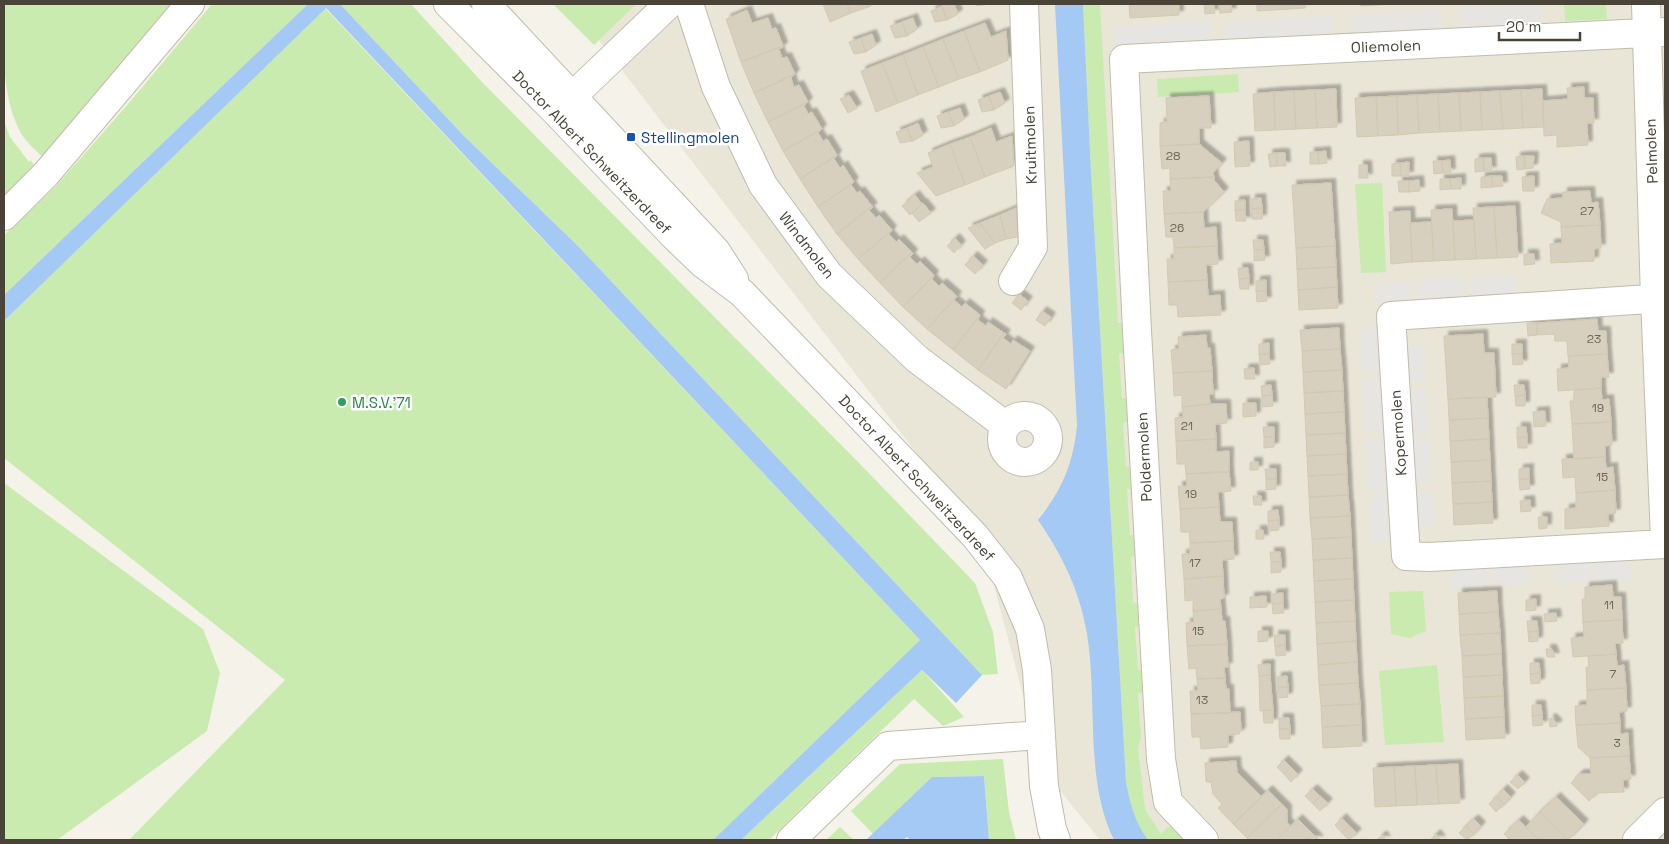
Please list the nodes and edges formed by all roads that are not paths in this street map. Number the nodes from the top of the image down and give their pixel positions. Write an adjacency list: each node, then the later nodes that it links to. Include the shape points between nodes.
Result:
1 (190, 4): 11 (street, via 46,174)
2 (448, 4): 10 (street, Doctor Albert Schweitzerdreef)
3 (486, 4): 10 (street, Doctor Albert Schweitzerdreef)
4 (669, 4): 10 (street)
5 (689, 4): 14 (street, Windmolen, via 716,87 763,186 829,275 917,359)
6 (1024, 4): 12 (street, Kruitmolen, via 1033,247)
7 (1646, 4): 8 (street, Pelmolen)
8 (1656, 33): 9 (street, Oliemolen); 13 (street, Pelmolen)
9 (1124, 59): 21 (street, Poldermolen, via 1161,759 1168,802)
10 (564, 104): 17 (street, Doctor Albert Schweitzerdreef, via 716,250 742,293 975,536 1008,578 1030,629 1037,670)
11 (4, 216)
12 (1014, 281)
13 (1660, 298): 15 (street, Pelmolen); 16 (street, Kopermolen, via 1391,316 1406,556)
14 (1006, 426)
15 (1665, 539)
16 (1665, 544)
17 (1041, 735): 19 (street, via 888,746); 20 (street, Doctor Albert Schweitzerdreef, via 1044,786)
18 (1665, 812): 22 (street)
19 (791, 840)
20 (1056, 840)
21 (1204, 840)
22 (1637, 840)

